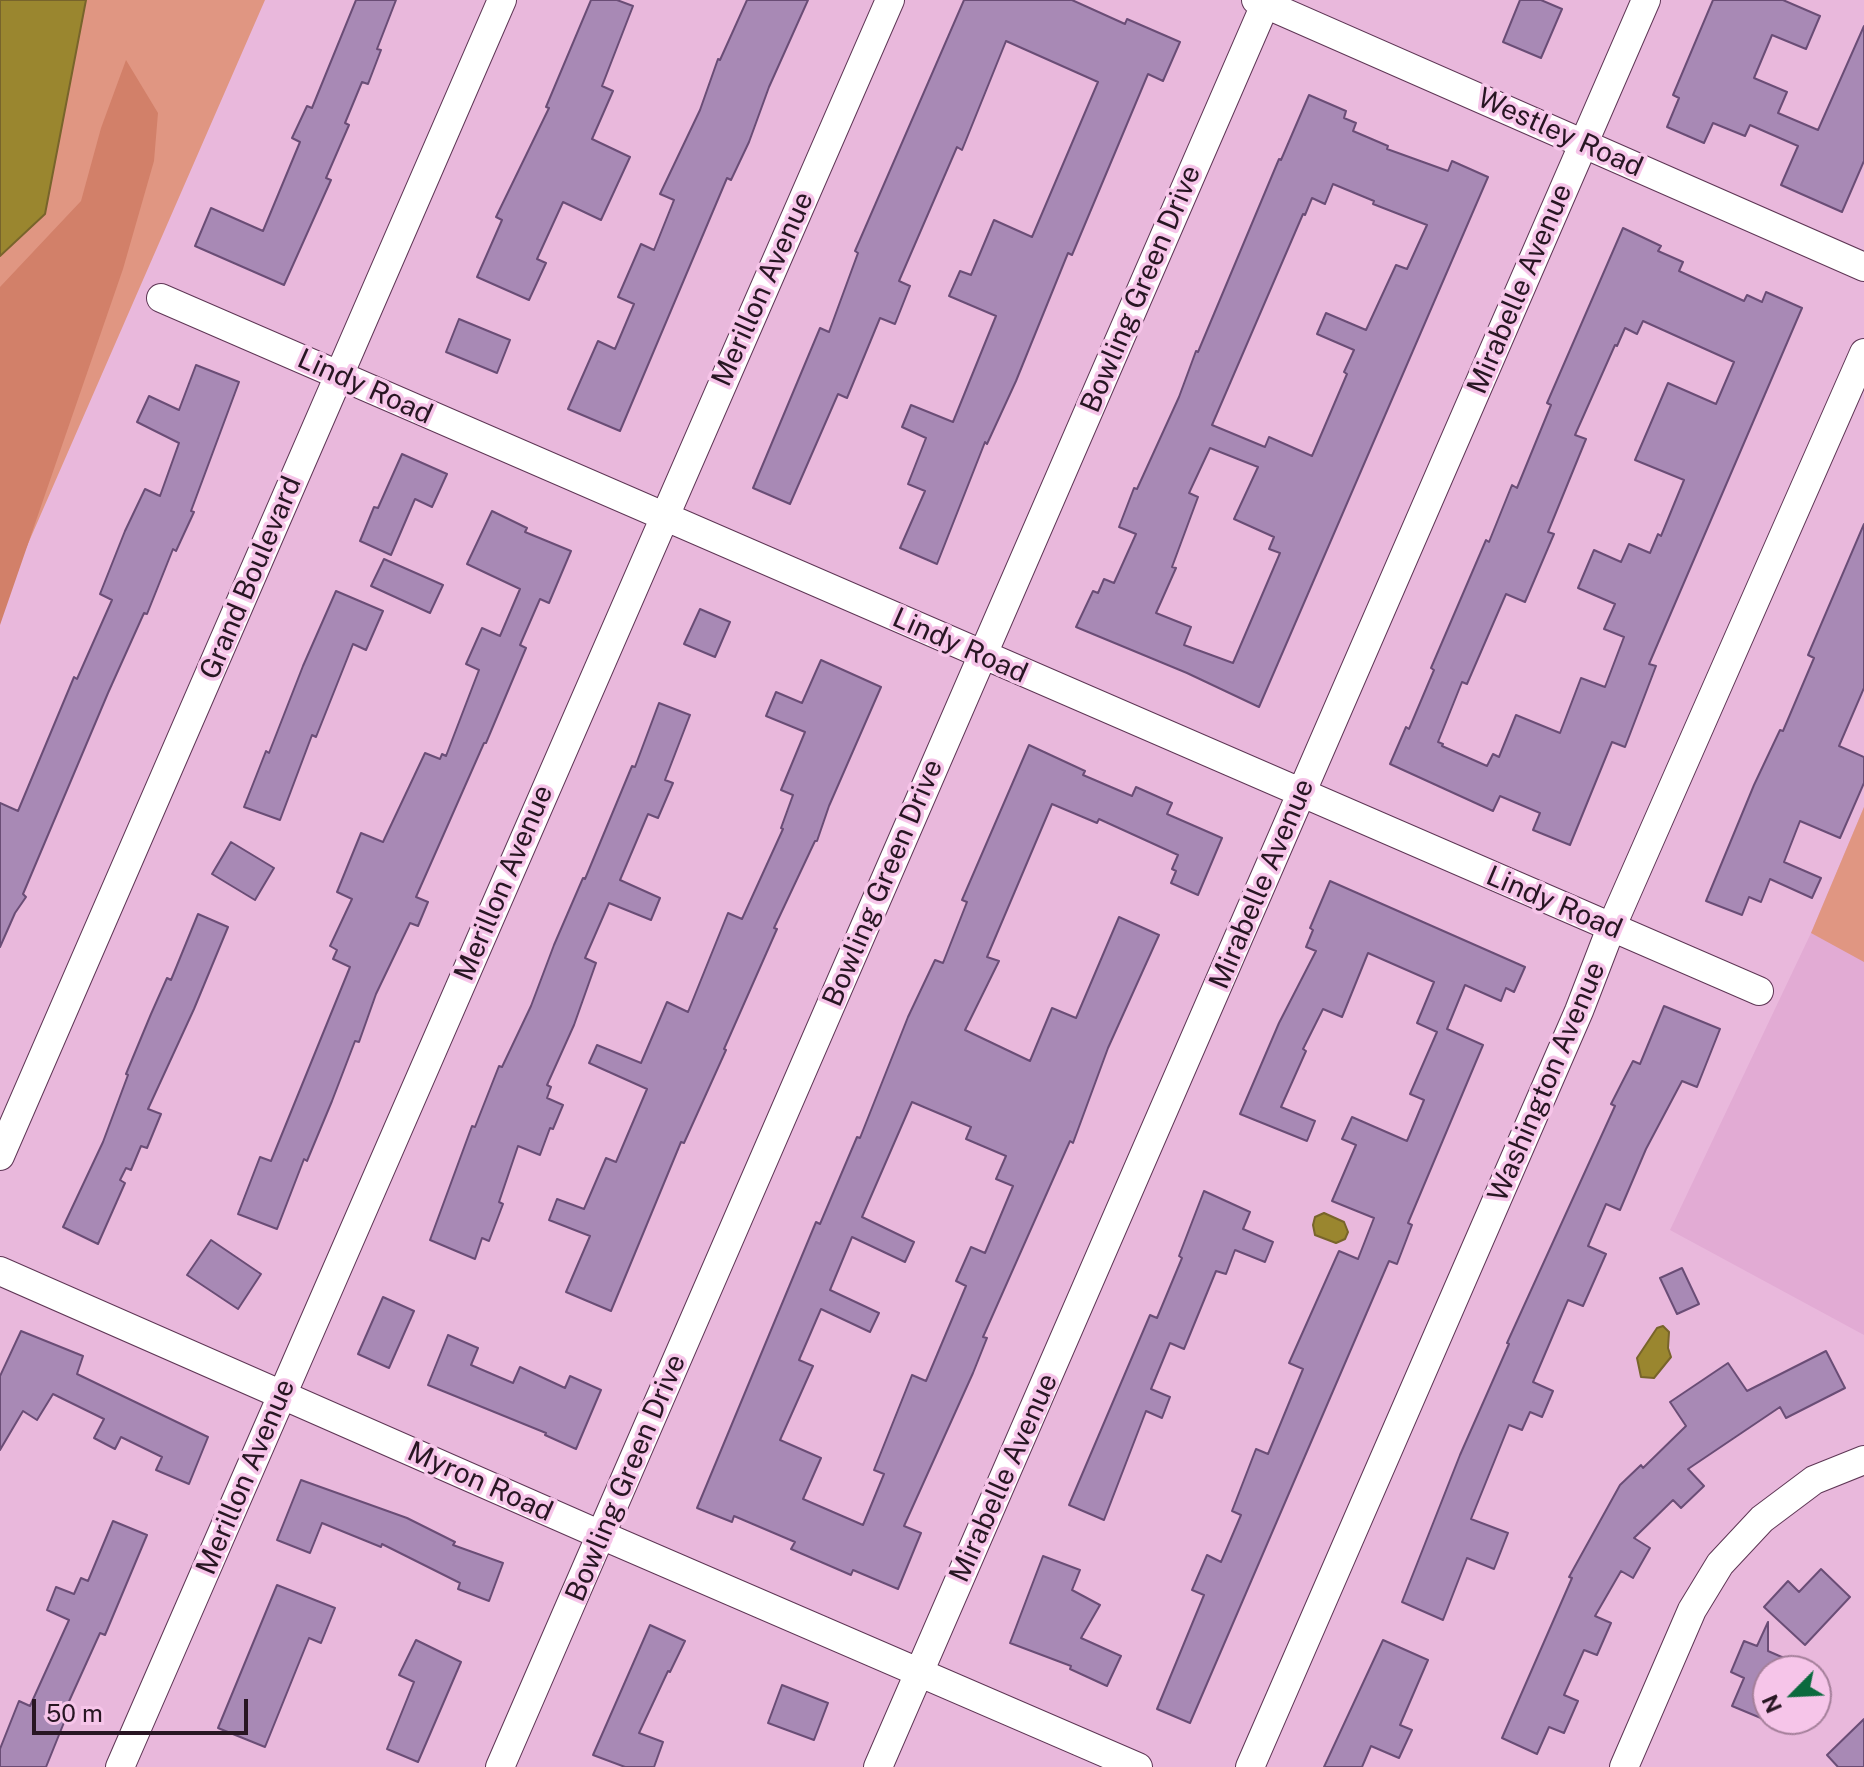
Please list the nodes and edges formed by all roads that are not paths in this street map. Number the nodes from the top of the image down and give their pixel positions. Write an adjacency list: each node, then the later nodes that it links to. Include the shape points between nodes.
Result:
1 (502, 0): 9 (street, Grand Boulevard)
2 (890, 0): 10 (street, Merillon Avenue)
3 (1646, 0): 5 (street, Mirabelle Avenue)
4 (1263, 1): 5 (street, Westley Road); 11 (street, Bowling Green Drive)
5 (1584, 144): 6 (street, Westley Road); 12 (street, Mirabelle Avenue)
6 (1864, 267)
7 (161, 298): 9 (street, Lindy Road)
8 (1864, 353): 13 (street, Washington Avenue)
9 (339, 376): 10 (street, Lindy Road); 15 (street, Grand Boulevard)
10 (664, 517): 11 (street, Lindy Road); 17 (street, Merillon Avenue)
11 (982, 655): 12 (street, Lindy Road); 19 (street, Bowling Green Drive)
12 (1302, 794): 13 (street, Lindy Road); 20 (street, Mirabelle Avenue)
13 (1611, 928): 14 (street, Lindy Road); 25 (street, Washington Avenue)
14 (1759, 991)
15 (0, 1156)
16 (0, 1271): 17 (street, Myron Road)
17 (282, 1394): 19 (street, Myron Road); 21 (street, Merillon Avenue)
18 (1864, 1460): 26 (street, via 1814,1480 1762,1519 1720,1564 1692,1610)
19 (601, 1535): 20 (street, Myron Road); 22 (street, Bowling Green Drive)
20 (920, 1671): 23 (street, Mirabelle Avenue); 24 (street, Myron Road)
21 (120, 1767)
22 (500, 1767)
23 (878, 1767)
24 (1138, 1767)
25 (1250, 1767)
26 (1624, 1767)

